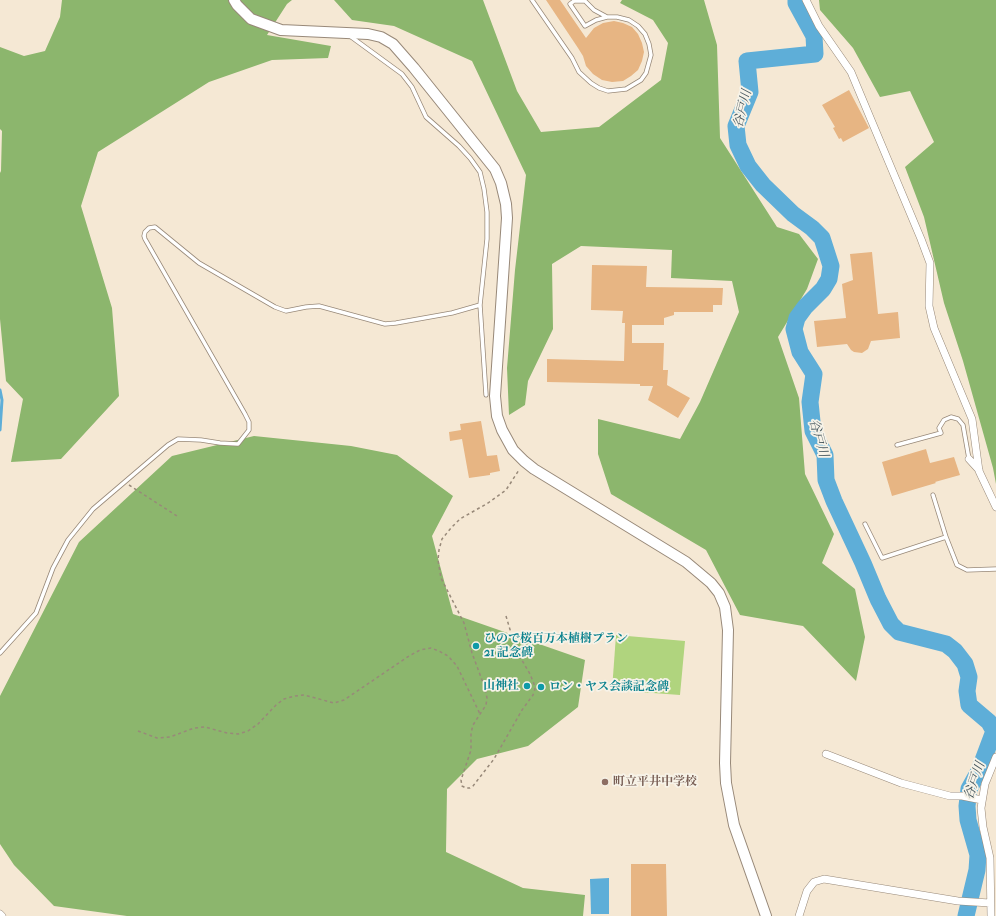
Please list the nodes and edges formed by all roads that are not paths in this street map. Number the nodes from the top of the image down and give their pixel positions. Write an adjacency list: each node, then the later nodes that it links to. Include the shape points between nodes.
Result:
1 (234, 0): 5 (street, via 251,19 281,30)
2 (532, 0): 4 (lane, via 580,72 591,83 608,91 626,89 646,73 651,55 649,44 645,34 629,20)
3 (806, 0): 10 (street, via 819,26 851,72 930,263 929,306 934,328 972,419)
4 (607, 17): 4 (lane, via 586,26 570,4 574,1 585,1)
5 (346, 33): 6 (lane, via 402,74 412,87 426,116 463,150 480,172 487,212 487,239); 21 (street, via 368,34 393,44 486,156 501,183 507,218 495,396 502,430 513,450 550,479 686,562 711,583 719,594 725,607 728,630 726,783 734,825)
6 (480, 305): 7 (lane); 16 (lane, via 452,313 385,324 319,306 286,311 199,264 156,226 149,228 145,232 145,239 245,414 249,430 238,444 178,439 93,509 68,540 53,568 36,613)
7 (486, 395)
8 (897, 445): 9 (lane, via 941,433 939,428 944,420 951,417 958,419 963,425)
9 (969, 459): 10 (street)
10 (979, 471): 12 (street)
11 (933, 495): 14 (lane)
12 (996, 507)
13 (865, 524): 14 (lane, via 882,558)
14 (946, 537): 15 (lane, via 957,565 966,570)
15 (996, 569)
16 (0, 653)
17 (826, 754): 19 (street, via 901,783 950,796)
18 (996, 757): 19 (street, via 985,784)
19 (982, 800): 20 (street, via 983,827 990,858)
20 (990, 903): 22 (street, via 958,901 824,879 814,882 807,891); 23 (street)
21 (766, 916)
22 (799, 916)
23 (990, 916)

